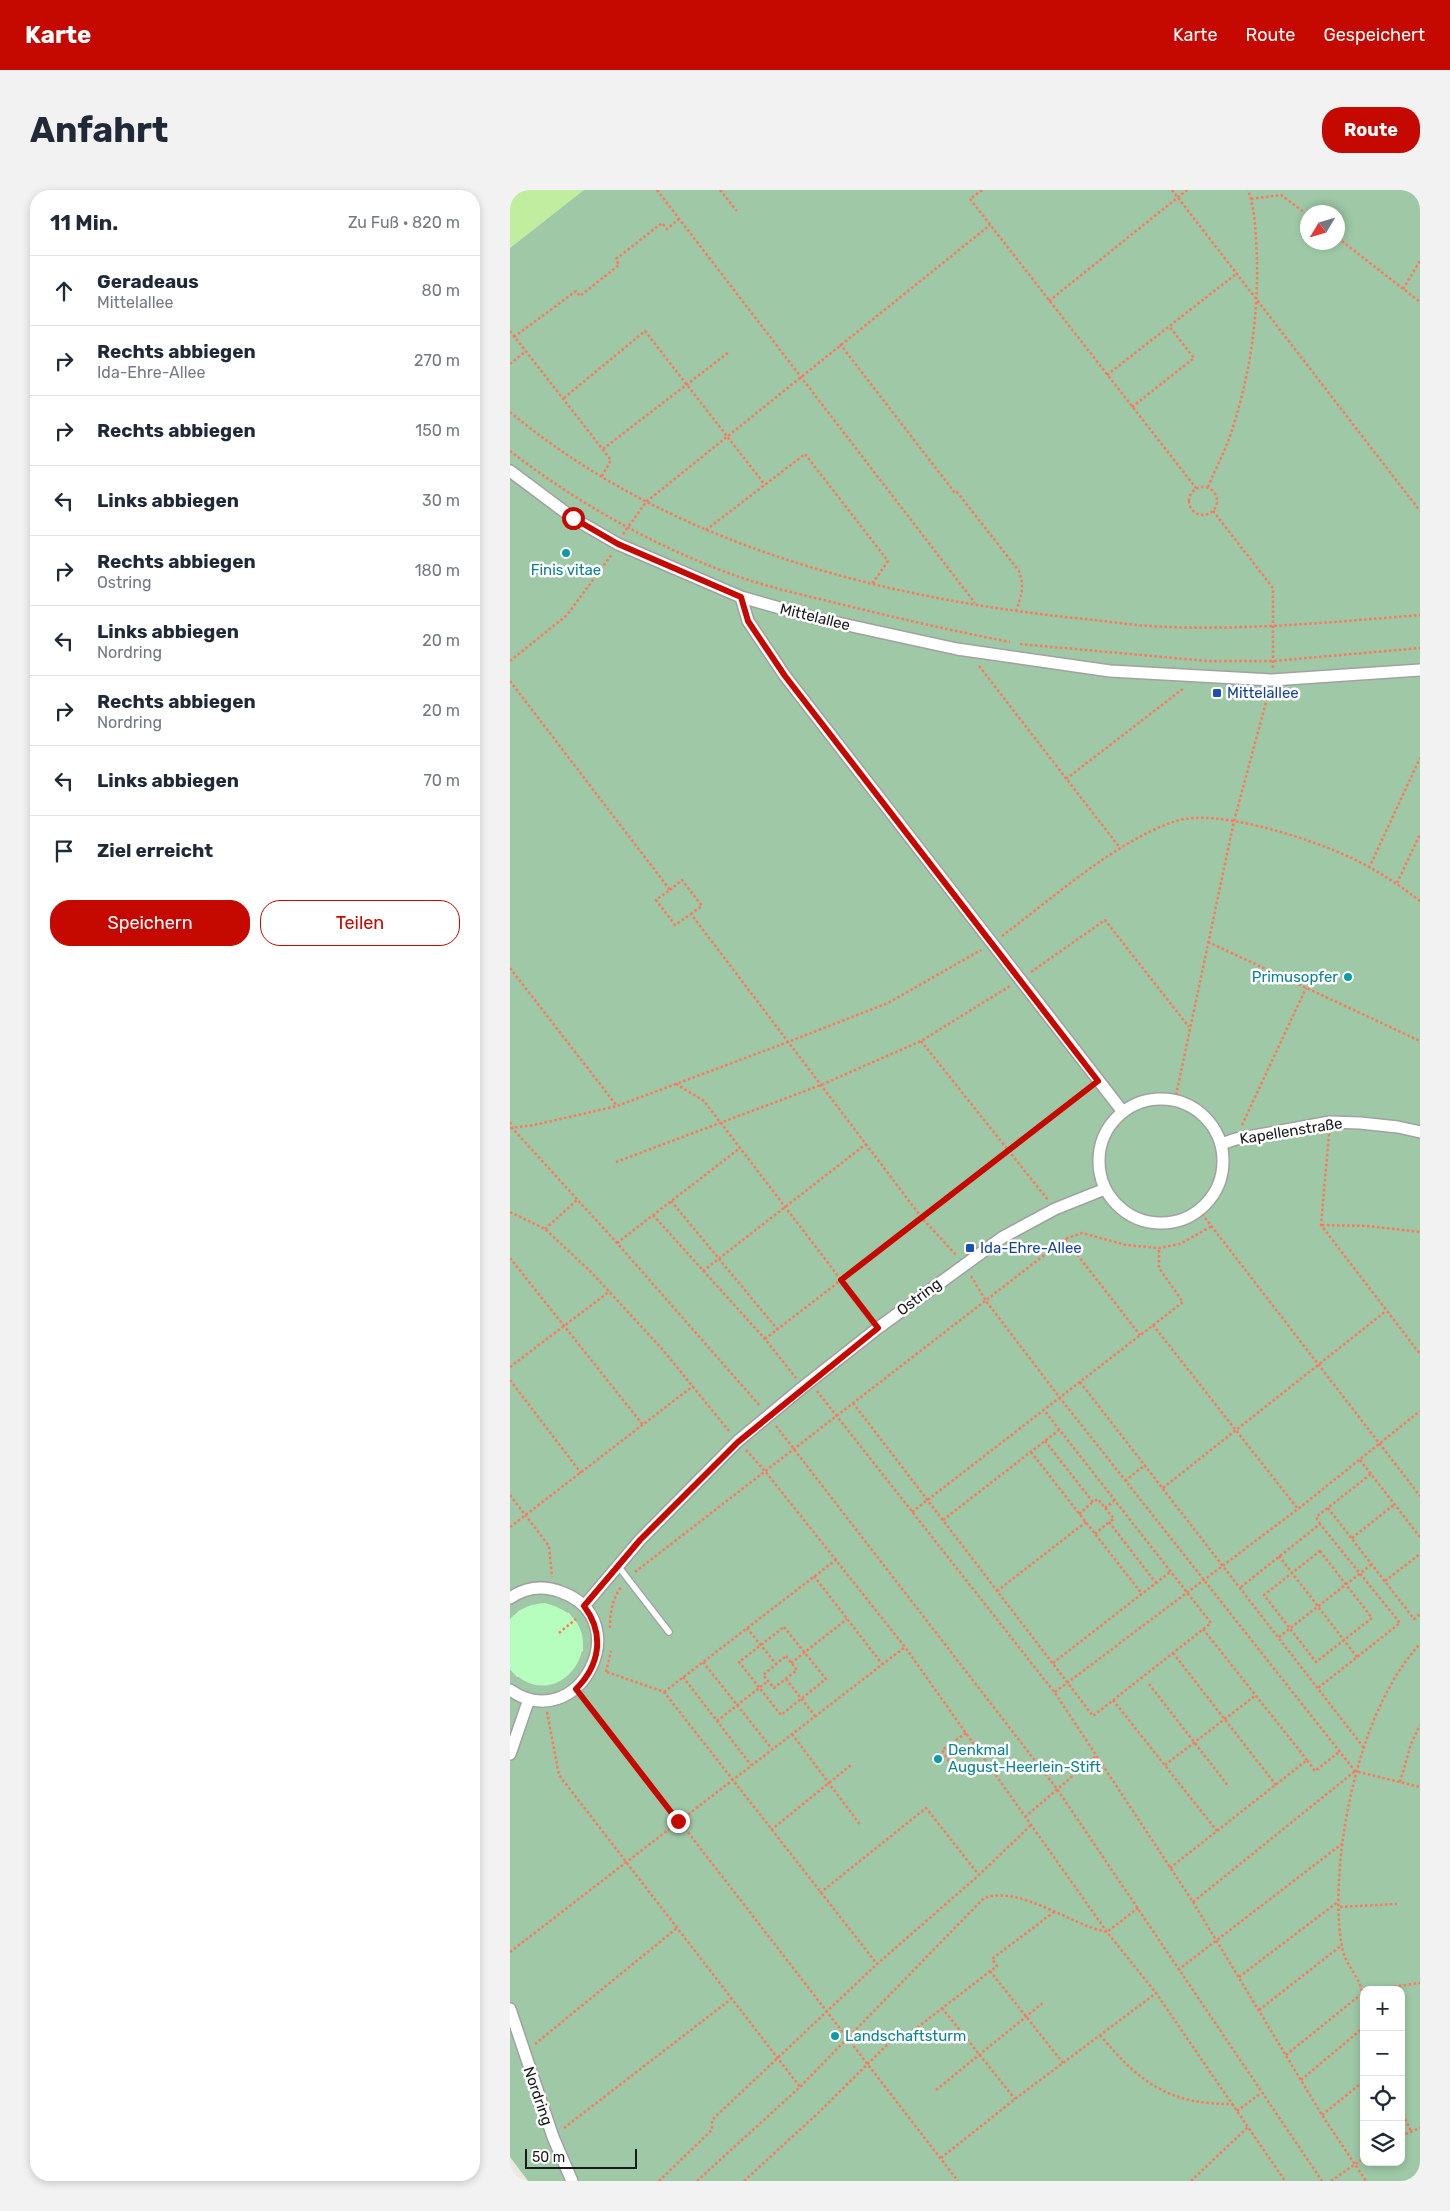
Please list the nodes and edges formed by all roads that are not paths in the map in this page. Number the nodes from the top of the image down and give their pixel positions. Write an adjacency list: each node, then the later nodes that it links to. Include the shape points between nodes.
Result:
1 (510, 471): 2 (street, Mittelallee, via 573,518 618,544)
2 (741, 597): 3 (street, Mittelallee, via 815,618 967,650 1110,671 1272,680); 4 (street, via 748,621 785,676)
3 (1420, 670)
4 (1123, 1112): 6 (street, via 1138,1103 1174,1100 1204,1116); 7 (street, via 1108,1128 1100,1148 1100,1169)
5 (1420, 1132): 6 (street, Kapellenstraße, via 1360,1122 1330,1122)
6 (1221, 1144): 7 (street, via 1224,1163 1220,1181 1211,1198 1199,1210 1178,1221 1157,1223 1136,1218 1118,1206)
7 (1106, 1189): 8 (street, Ostring, via 1055,1208 1003,1237 878,1328 738,1442)
8 (618, 1566): 10 (street, Ostring); 11 (lane)
9 (510, 1598): 10 (street, via 528,1589 553,1589 570,1595)
10 (585, 1608): 13 (street, via 598,1638 598,1653 593,1667 576,1689 559,1698 545,1701)
11 (669, 1632)
12 (510, 1690): 13 (street)
13 (529, 1699): 14 (street)
14 (510, 1754)
15 (510, 2009): 16 (street, Nordring, via 553,2137)
16 (572, 2181)

